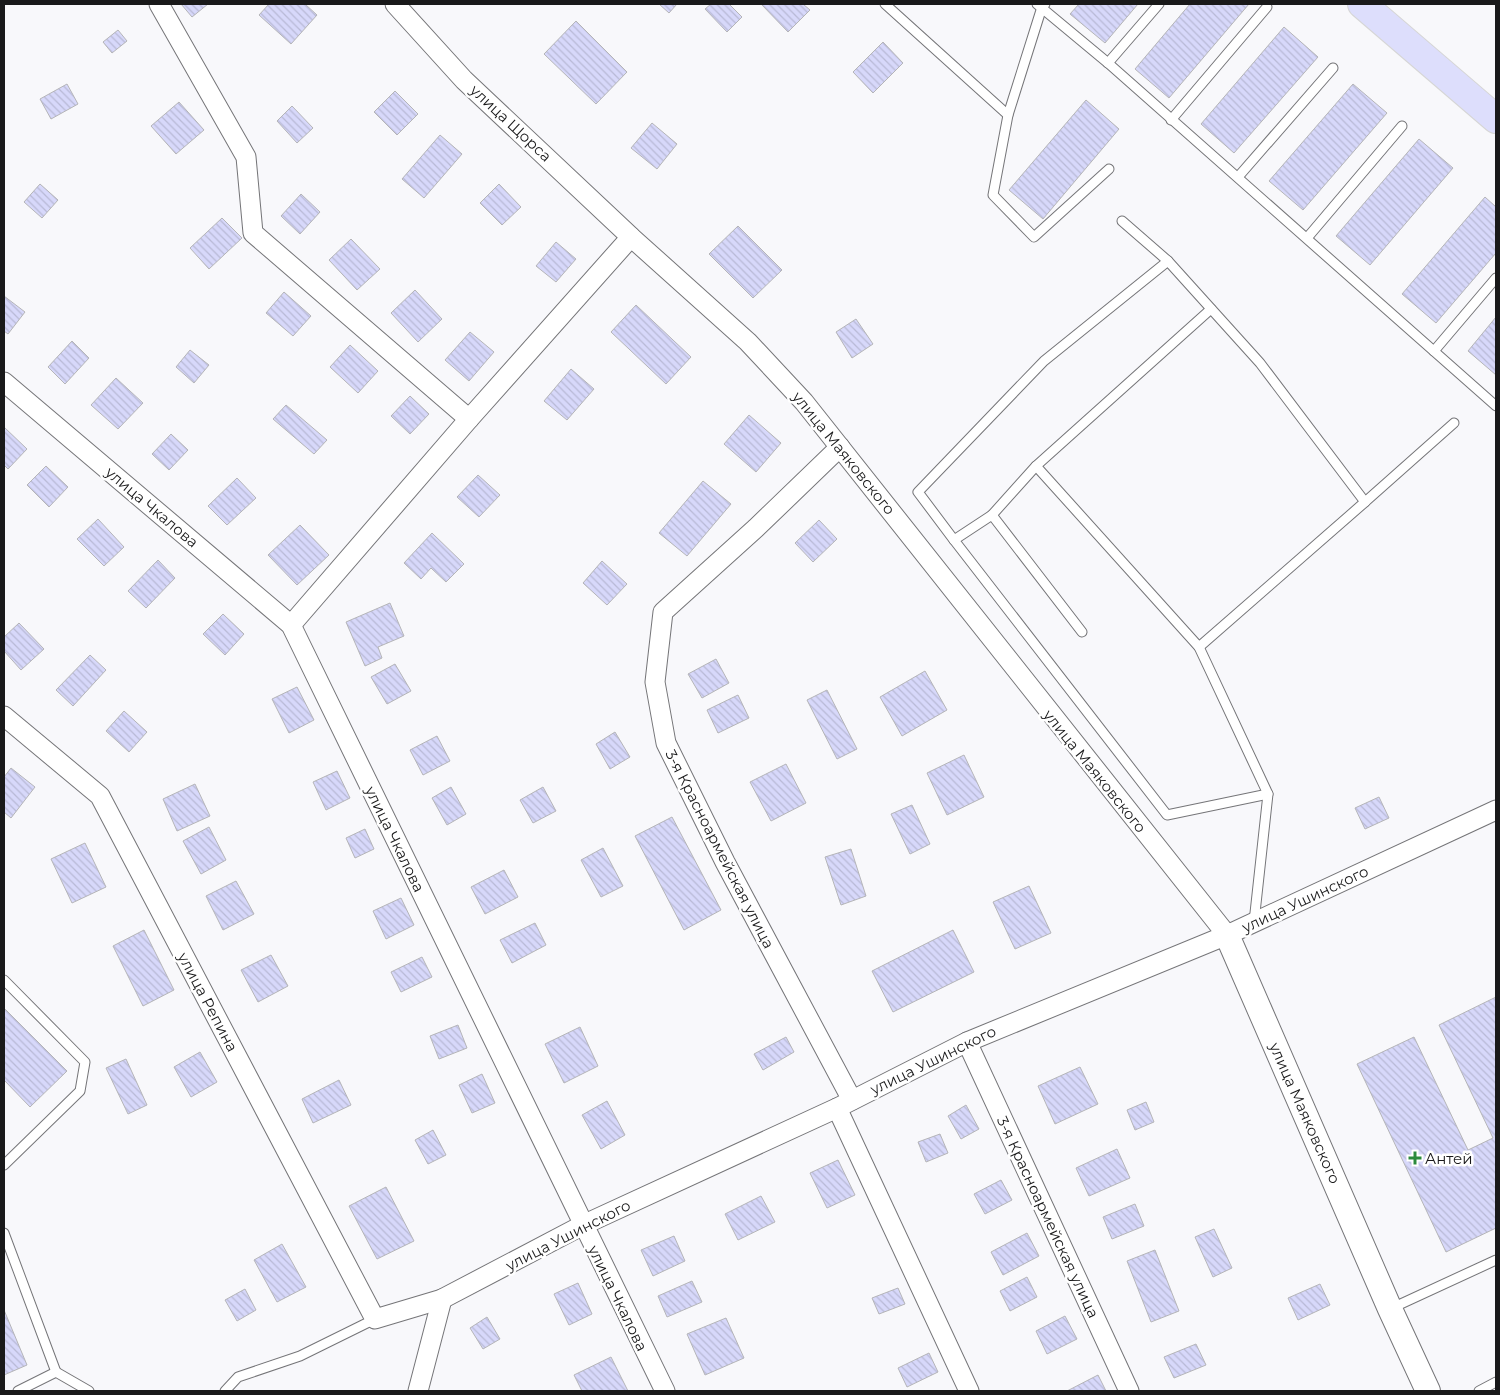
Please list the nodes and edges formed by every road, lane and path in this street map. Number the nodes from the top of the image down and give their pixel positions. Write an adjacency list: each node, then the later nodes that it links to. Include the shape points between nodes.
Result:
1 (159, 4): 25 (street, via 246,158 254,233)
2 (395, 4): 17 (street, улица Щорса, via 464,80)
3 (885, 4): 10 (lane)
4 (1159, 4): 8 (lane)
5 (1362, 4): 11 (main road)
6 (1041, 5): 8 (lane); 10 (lane)
7 (1267, 7): 12 (lane)
8 (1108, 63): 12 (lane)
9 (1334, 68): 15 (lane)
10 (1008, 115): 14 (lane, via 993,195 1034,237)
11 (1496, 119)
12 (1171, 120): 15 (lane)
13 (1402, 126): 18 (lane)
14 (1109, 169)
15 (1238, 178): 18 (lane)
16 (1122, 221): 19 (lane)
17 (631, 237): 25 (street); 27 (street, улица Маяковского, via 748,342 804,402)
18 (1306, 238): 22 (lane)
19 (1168, 261): 21 (lane); 31 (lane, via 1044,361 918,492)
20 (1496, 278): 22 (lane)
21 (1211, 309): 28 (lane); 29 (lane, via 1260,363)
22 (1434, 351): 24 (lane)
23 (4, 382): 32 (street, улица Чкалова)
24 (1496, 406)
25 (469, 420): 32 (street)
26 (1454, 423): 29 (lane)
27 (840, 447): 39 (street, улица Маяковского); 42 (street, 3-я Красноармейская улица, via 663,612 655,682 666,743)
28 (1036, 466): 30 (lane); 34 (lane)
29 (1365, 502): 34 (lane)
30 (992, 515): 31 (lane); 33 (lane)
31 (954, 540): 36 (lane, via 1167,815)
32 (291, 625): 44 (street, улица Чкалова)
33 (1082, 632)
34 (1199, 646): 36 (lane)
35 (4, 716): 49 (street, улица Репина, via 100,796)
36 (1268, 794): 38 (lane)
37 (1496, 810): 38 (street, улица Ушинского)
38 (1254, 923): 39 (street, улица Ушинского)
39 (1227, 935): 41 (street, улица Ушинского); 48 (street, улица Маяковского)
40 (4, 980): 43 (lane, via 85,1062 80,1091)
41 (966, 1042): 42 (street, улица Ушинского); 58 (street, 3-я Красноармейская улица)
42 (845, 1104): 44 (street, улица Ушинского); 57 (street, 3-я Красноармейская улица)
43 (4, 1165)
44 (583, 1225): 47 (street, улица Ушинского); 56 (street, улица Чкалова)
45 (4, 1232): 50 (lane)
46 (1496, 1260): 48 (lane)
47 (442, 1299): 49 (street, улица Ушинского); 55 (street)
48 (1390, 1309): 59 (street, улица Маяковского)
49 (375, 1319): 54 (lane, via 300,1356 238,1377)
50 (56, 1372): 52 (lane); 53 (lane)
51 (1496, 1382): 60 (lane)
52 (18, 1391)
53 (89, 1391)
54 (225, 1391)
55 (418, 1391)
56 (665, 1391)
57 (969, 1391)
58 (1129, 1391)
59 (1428, 1391)
60 (1479, 1391)

